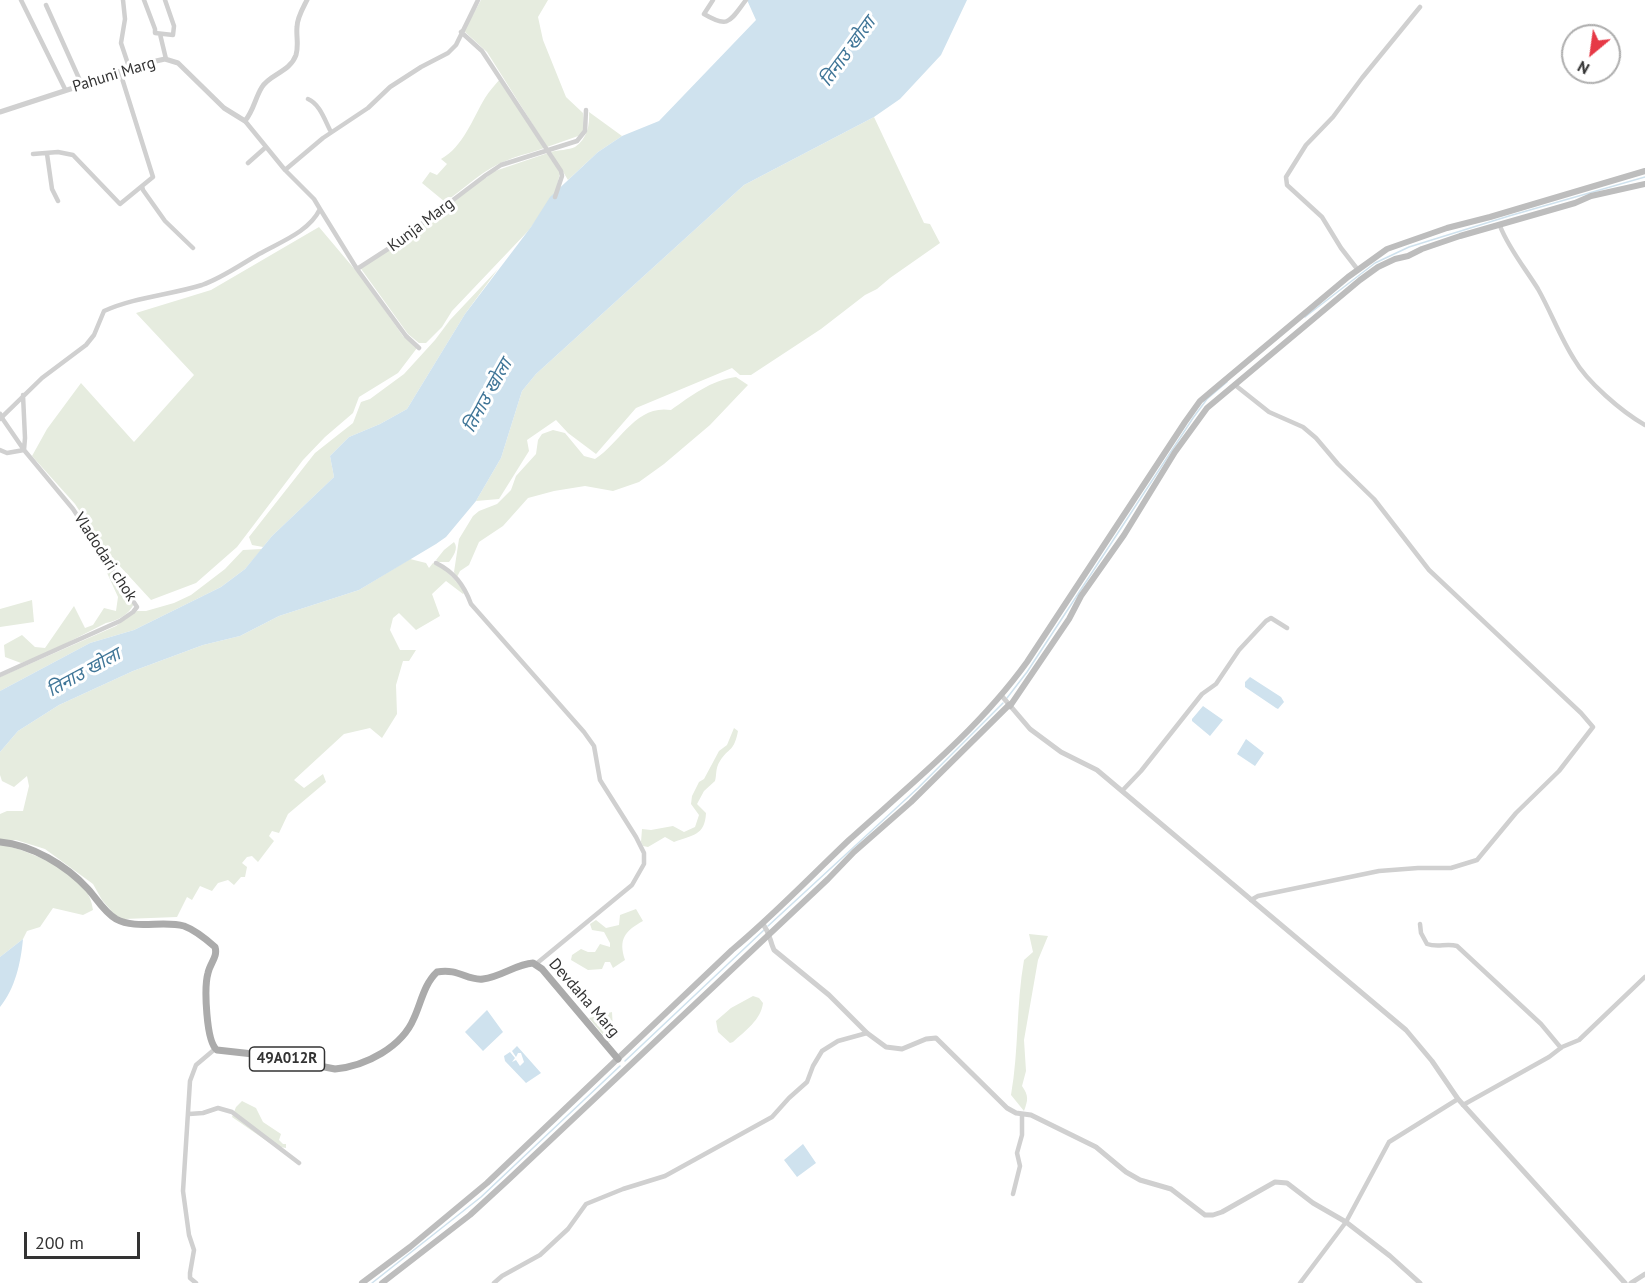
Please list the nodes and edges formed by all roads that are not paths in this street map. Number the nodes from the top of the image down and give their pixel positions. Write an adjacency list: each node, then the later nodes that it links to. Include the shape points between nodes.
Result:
1 (21, 0): 17 (street)
2 (123, 0): 14 (street, via 121,43)
3 (144, 0): 12 (street, via 155,33)
4 (165, 0): 12 (street, via 175,31 173,35)
5 (307, 0): 21 (street, via 297,25 295,57 262,87)
6 (478, 0): 11 (street)
7 (713, 0): 8 (street, via 704,14 718,23 730,21)
8 (746, 0)
9 (46, 5): 16 (street)
10 (1420, 7): 38 (street, via 1306,145 1286,177 1287,185 1322,218)
11 (461, 32): 22 (street, via 448,53 408,74 358,116); 24 (street, via 482,51)
12 (160, 34): 13 (street)
13 (166, 59): 14 (street, Pahuni Marg); 21 (street, Pahuni Marg, via 178,63 224,108)
14 (129, 67): 15 (street, Pahuni Marg)
15 (120, 72): 16 (street, Pahuni Marg); 31 (street, via 153,177)
16 (82, 85): 17 (street, Pahuni Marg)
17 (65, 89): 20 (street, Pahuni Marg)
18 (308, 99): 22 (street, via 317,106)
19 (586, 110): 24 (street, Kunja Marg, via 585,131 577,141)
20 (0, 112)
21 (245, 121): 23 (street)
22 (331, 132): 28 (street)
23 (266, 147): 27 (street); 28 (street)
24 (547, 149): 32 (street, via 562,176); 37 (street, Kunja Marg, via 501,165)
25 (33, 154): 26 (street)
26 (47, 154): 31 (street, via 74,155 120,204); 33 (street, via 52,189)
27 (248, 163)
28 (285, 170): 34 (street)
29 (1645, 171): 38 (main road, via 1414,239 1387,249)
30 (1645, 184): 35 (main road, via 1590,196)
31 (142, 186): 36 (street, via 165,221)
32 (555, 197)
33 (58, 201)
34 (320, 209): 37 (street); 41 (street, via 291,237 223,275 104,310 91,339)
35 (1500, 226): 40 (main road, via 1460,236 1378,267); 43 (street, via 1582,371)
36 (194, 248)
37 (357, 269): 39 (street)
38 (1358, 270): 49 (main road, via 1200,402)
39 (419, 348)
40 (1235, 385): 50 (main road, via 1207,408 1175,452); 53 (street, via 1269,412 1303,427 1316,438 1378,504 1430,570 1593,727 1559,771 1516,813 1477,860 1451,868 1361,874)
41 (23, 395): 42 (street); 45 (street)
42 (1, 417): 45 (street, Vladodari chok)
43 (1645, 425)
44 (0, 450): 45 (street)
45 (24, 450): 48 (street, Vladodari chok, via 73,509 137,607 120,621)
46 (436, 563): 57 (street, via 462,584 471,604 584,732 594,746 600,780 644,853 644,864 632,885)
47 (1287, 628): 51 (street, via 1274,618 1266,621)
48 (0, 675)
49 (1001, 696): 50 (street); 54 (main road)
50 (1010, 706): 51 (street, via 1030,729 1061,752 1097,770); 56 (main road)
51 (1122, 791): 53 (street)
52 (0, 842): 61 (main road, via 27,848 50,859 76,877 117,920 181,925 214,947 216,955 207,979 208,1031)
53 (1251, 900): 64 (street, via 1406,1030)
54 (763, 924): 56 (street); 62 (main road)
55 (1420, 924): 60 (street, via 1427,944 1457,946 1541,1024)
56 (770, 933): 59 (street, via 774,950 829,995); 63 (main road)
57 (536, 964): 61 (main road, Devdaha Marg / 49A012R, via 483,979 437,972 413,1020 396,1042 371,1059 347,1068); 62 (main road, Devdaha Marg)
58 (1645, 977): 60 (street, via 1579,1040)
59 (867, 1033): 67 (street, via 885,1047 902,1049 936,1038 1007,1108); 75 (street, via 838,1041 822,1051 807,1082 772,1117 665,1176 586,1204 568,1229 540,1255)
60 (1561, 1048): 65 (street)
61 (215, 1049): 66 (street, via 192,1070)
62 (618, 1059): 63 (main road); 73 (main road, via 487,1183)
63 (627, 1069): 74 (main road, via 470,1215)
64 (1458, 1099): 65 (street); 70 (street, via 1389,1142)
65 (1463, 1105): 78 (street)
66 (189, 1114): 68 (street, via 219,1108 232,1112); 72 (street, via 183,1191 194,1250 190,1269)
67 (1023, 1115): 69 (street, via 1017,1153 1020,1166); 70 (street, via 1031,1115 1096,1148 1140,1180 1171,1189 1205,1215 1222,1212 1275,1182 1287,1183)
68 (299, 1162)
69 (1013, 1194)
70 (1346, 1222): 76 (street); 77 (street)
71 (1645, 1274): 79 (street)
72 (193, 1281)
73 (362, 1283)
74 (382, 1283)
75 (494, 1283)
76 (1300, 1283)
77 (1420, 1283)
78 (1624, 1283)
79 (1631, 1283)

